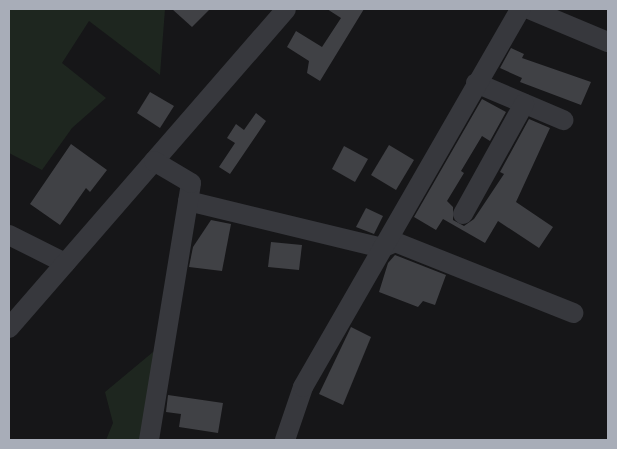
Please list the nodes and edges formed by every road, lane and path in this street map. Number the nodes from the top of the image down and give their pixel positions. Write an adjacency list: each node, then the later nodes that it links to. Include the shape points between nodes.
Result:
1 (286, 9): 8 (street)
2 (520, 9): 5 (street)
3 (529, 9): 4 (street)
4 (608, 42)
5 (476, 83): 6 (street); 12 (street)
6 (524, 104): 7 (street); 10 (street)
7 (564, 120)
8 (154, 160): 9 (street, via 191,183); 13 (street)
9 (188, 201): 12 (street); 16 (street)
10 (463, 214)
11 (9, 235): 13 (street)
12 (382, 248): 14 (street, via 395,242); 17 (street, via 303,387)
13 (65, 263): 15 (street)
14 (573, 313)
15 (9, 328)
16 (149, 440)
17 (285, 440)

